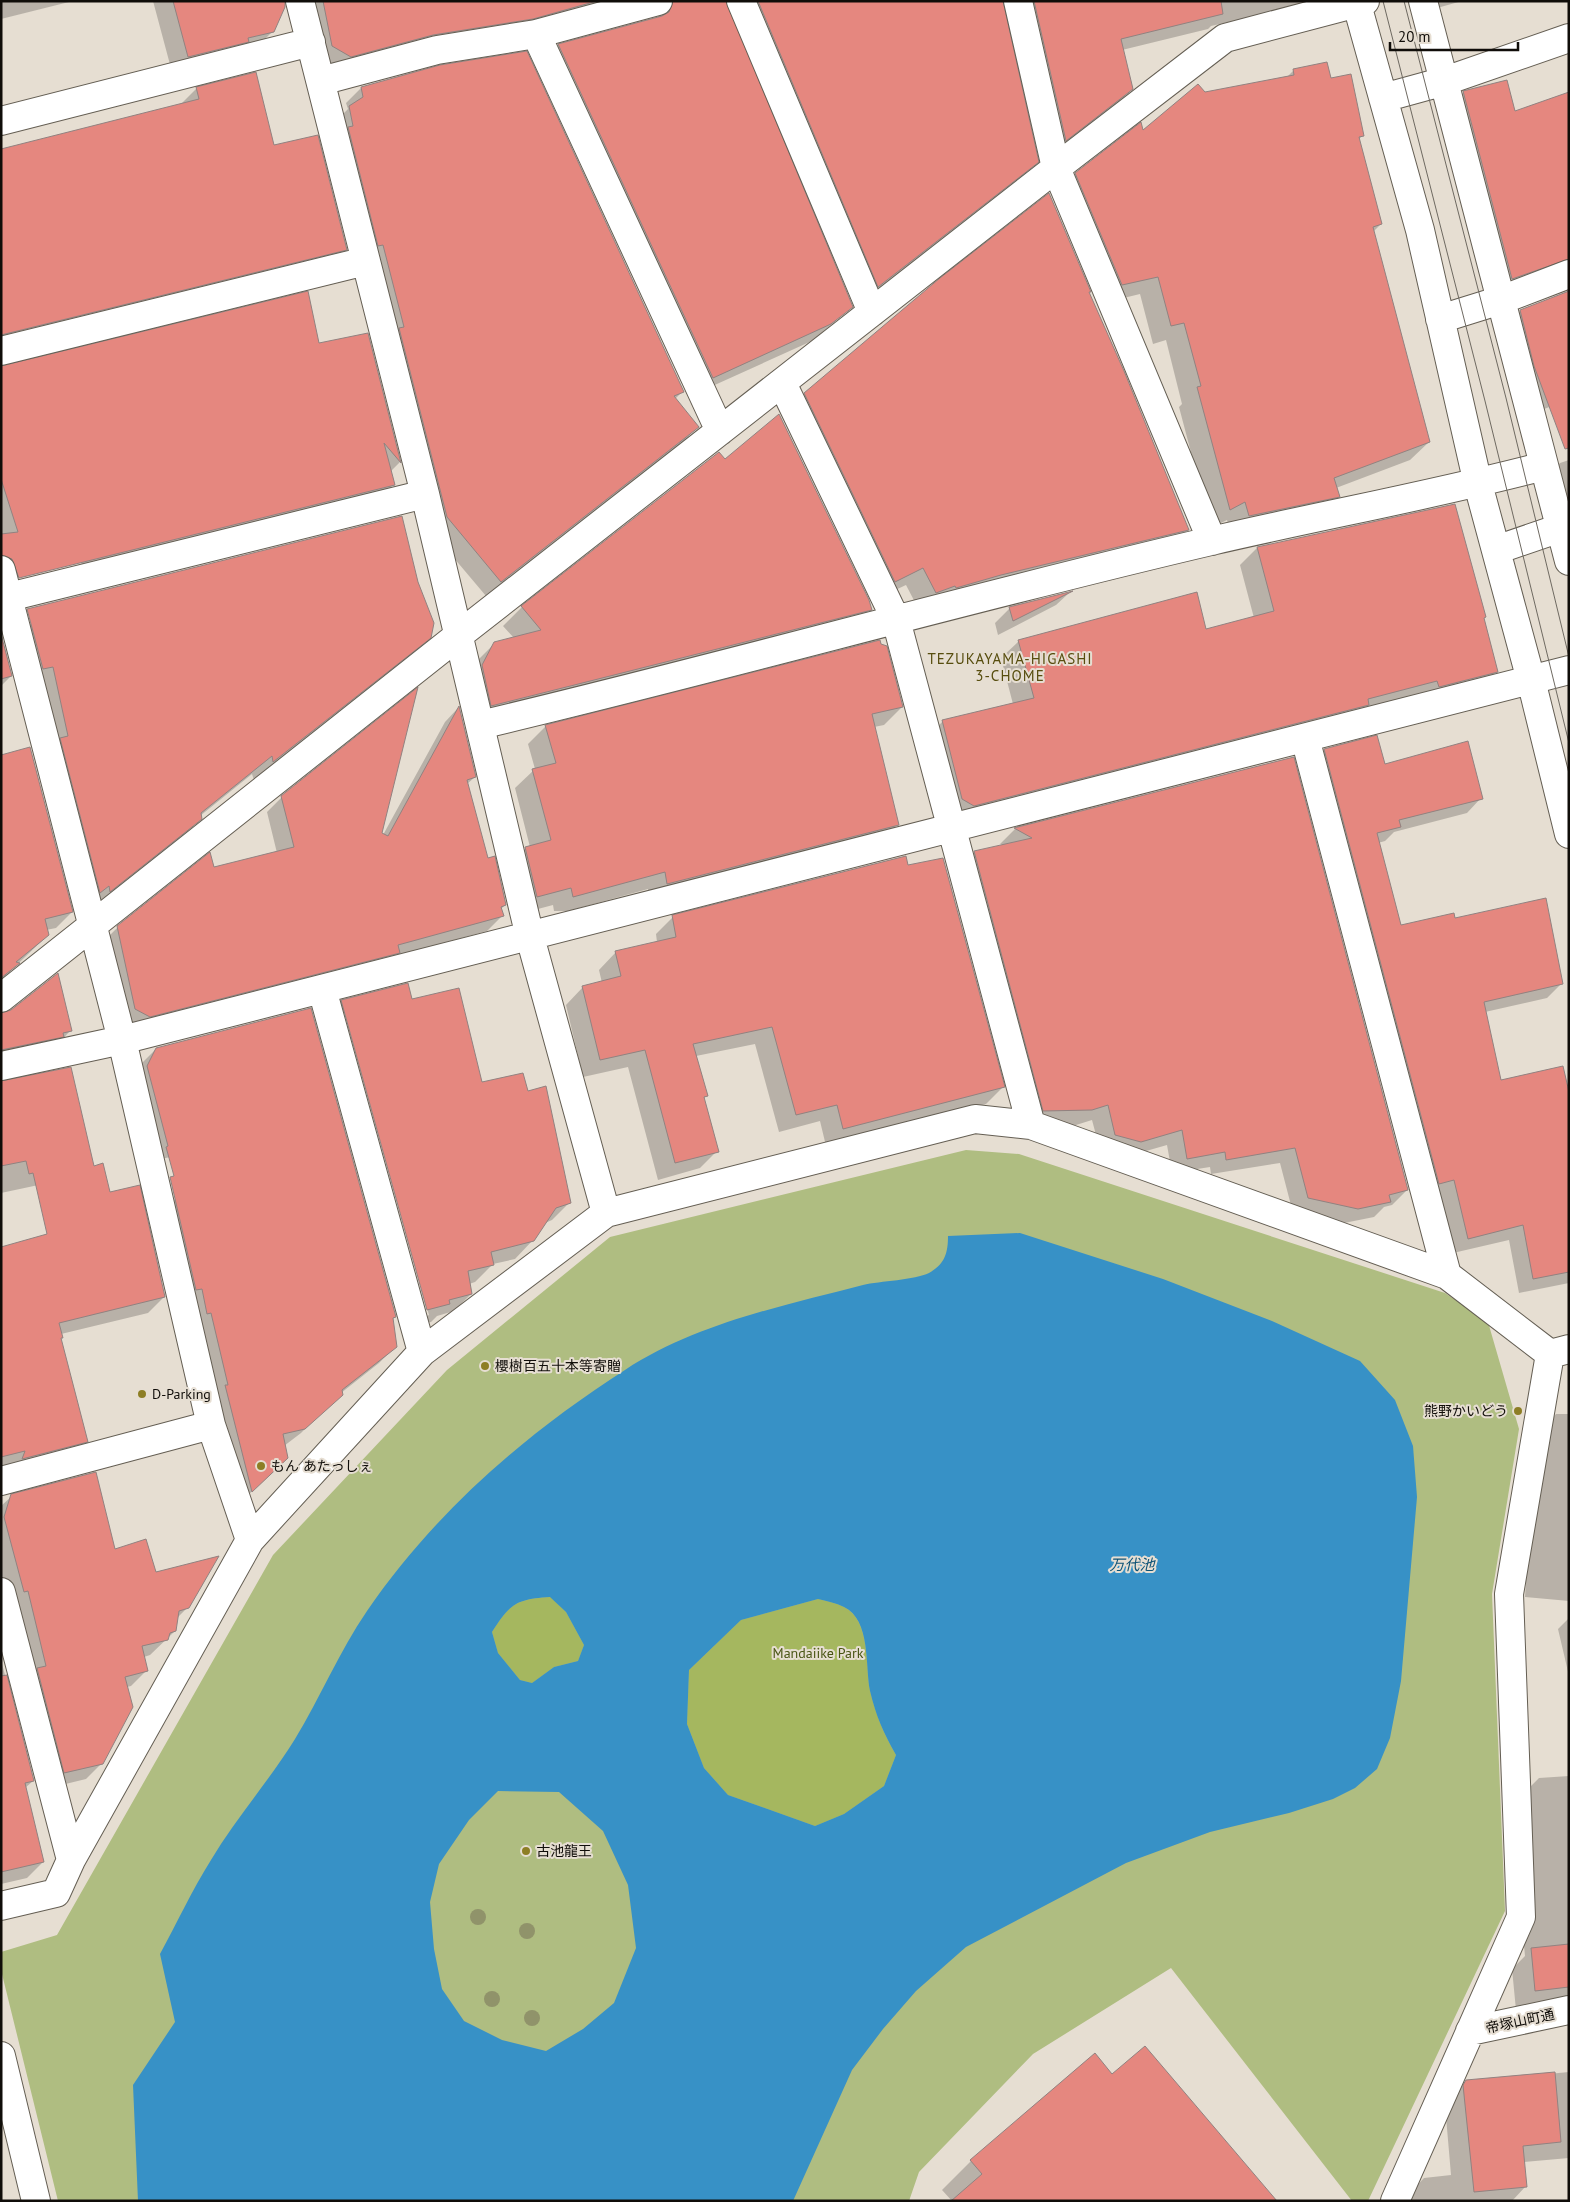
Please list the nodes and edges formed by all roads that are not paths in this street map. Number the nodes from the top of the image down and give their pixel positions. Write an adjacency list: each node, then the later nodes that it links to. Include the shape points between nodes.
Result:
1 (300, 1): 9 (street)
2 (658, 1): 7 (street)
3 (742, 1): 18 (street)
4 (1018, 1): 14 (street)
5 (1424, 1): 10 (street)
6 (1359, 2): 12 (street); 14 (street, via 1225,38)
7 (536, 34): 11 (street, via 437,50); 22 (street)
8 (1569, 38): 10 (street)
9 (311, 42): 11 (street); 13 (street)
10 (1445, 80): 12 (street); 17 (street)
11 (321, 81): 15 (street)
12 (1383, 98): 19 (street, via 1420,230)
13 (1, 121)
14 (1056, 168): 18 (street); 27 (street)
15 (366, 261): 20 (street); 25 (street)
16 (1569, 274): 17 (street)
17 (1501, 300): 19 (street); 23 (street)
18 (872, 312): 21 (street)
19 (1440, 319): 24 (street)
20 (1, 351)
21 (782, 383): 22 (street); 32 (street)
22 (720, 431): 33 (street)
23 (1544, 466): 24 (street); 26 (street)
24 (1478, 484): 27 (street); 28 (street)
25 (425, 494): 31 (street); 33 (street)
26 (1565, 527): 28 (street); 29 (street)
27 (1212, 541): 32 (street)
28 (1496, 550): 35 (street)
29 (1569, 562)
30 (1, 570): 31 (street)
31 (5, 598): 41 (street)
32 (896, 620): 36 (street); 39 (street)
33 (459, 636): 36 (street); 41 (street)
34 (1569, 670): 35 (street)
35 (1531, 680): 37 (street); 38 (street)
36 (480, 725): 42 (street)
37 (1305, 738): 39 (street); 49 (street)
38 (1561, 769): 40 (street)
39 (952, 828): 42 (street); 47 (street)
40 (1569, 834)
41 (93, 927): 44 (street); 45 (street)
42 (530, 936): 43 (street); 48 (street)
43 (322, 989): 45 (street); 51 (street)
44 (1, 998)
45 (122, 1040): 46 (street); 52 (street)
46 (1, 1066)
47 (1031, 1125): 48 (street, via 976,1119); 49 (street)
48 (606, 1213): 51 (street)
49 (1447, 1275): 50 (street)
50 (1559, 1351): 59 (street, via 1509,1594 1521,1917)
51 (422, 1352): 54 (street)
52 (211, 1425): 53 (street); 54 (street)
53 (1, 1481)
54 (250, 1540): 56 (street)
55 (1, 1592): 56 (street)
56 (71, 1860): 57 (street, via 56,1893)
57 (1, 1906)
58 (1569, 2010): 59 (street, 帝塚山町通)
59 (1470, 2031): 62 (street)
60 (1, 2056): 61 (street)
61 (36, 2201)
62 (1396, 2201)

